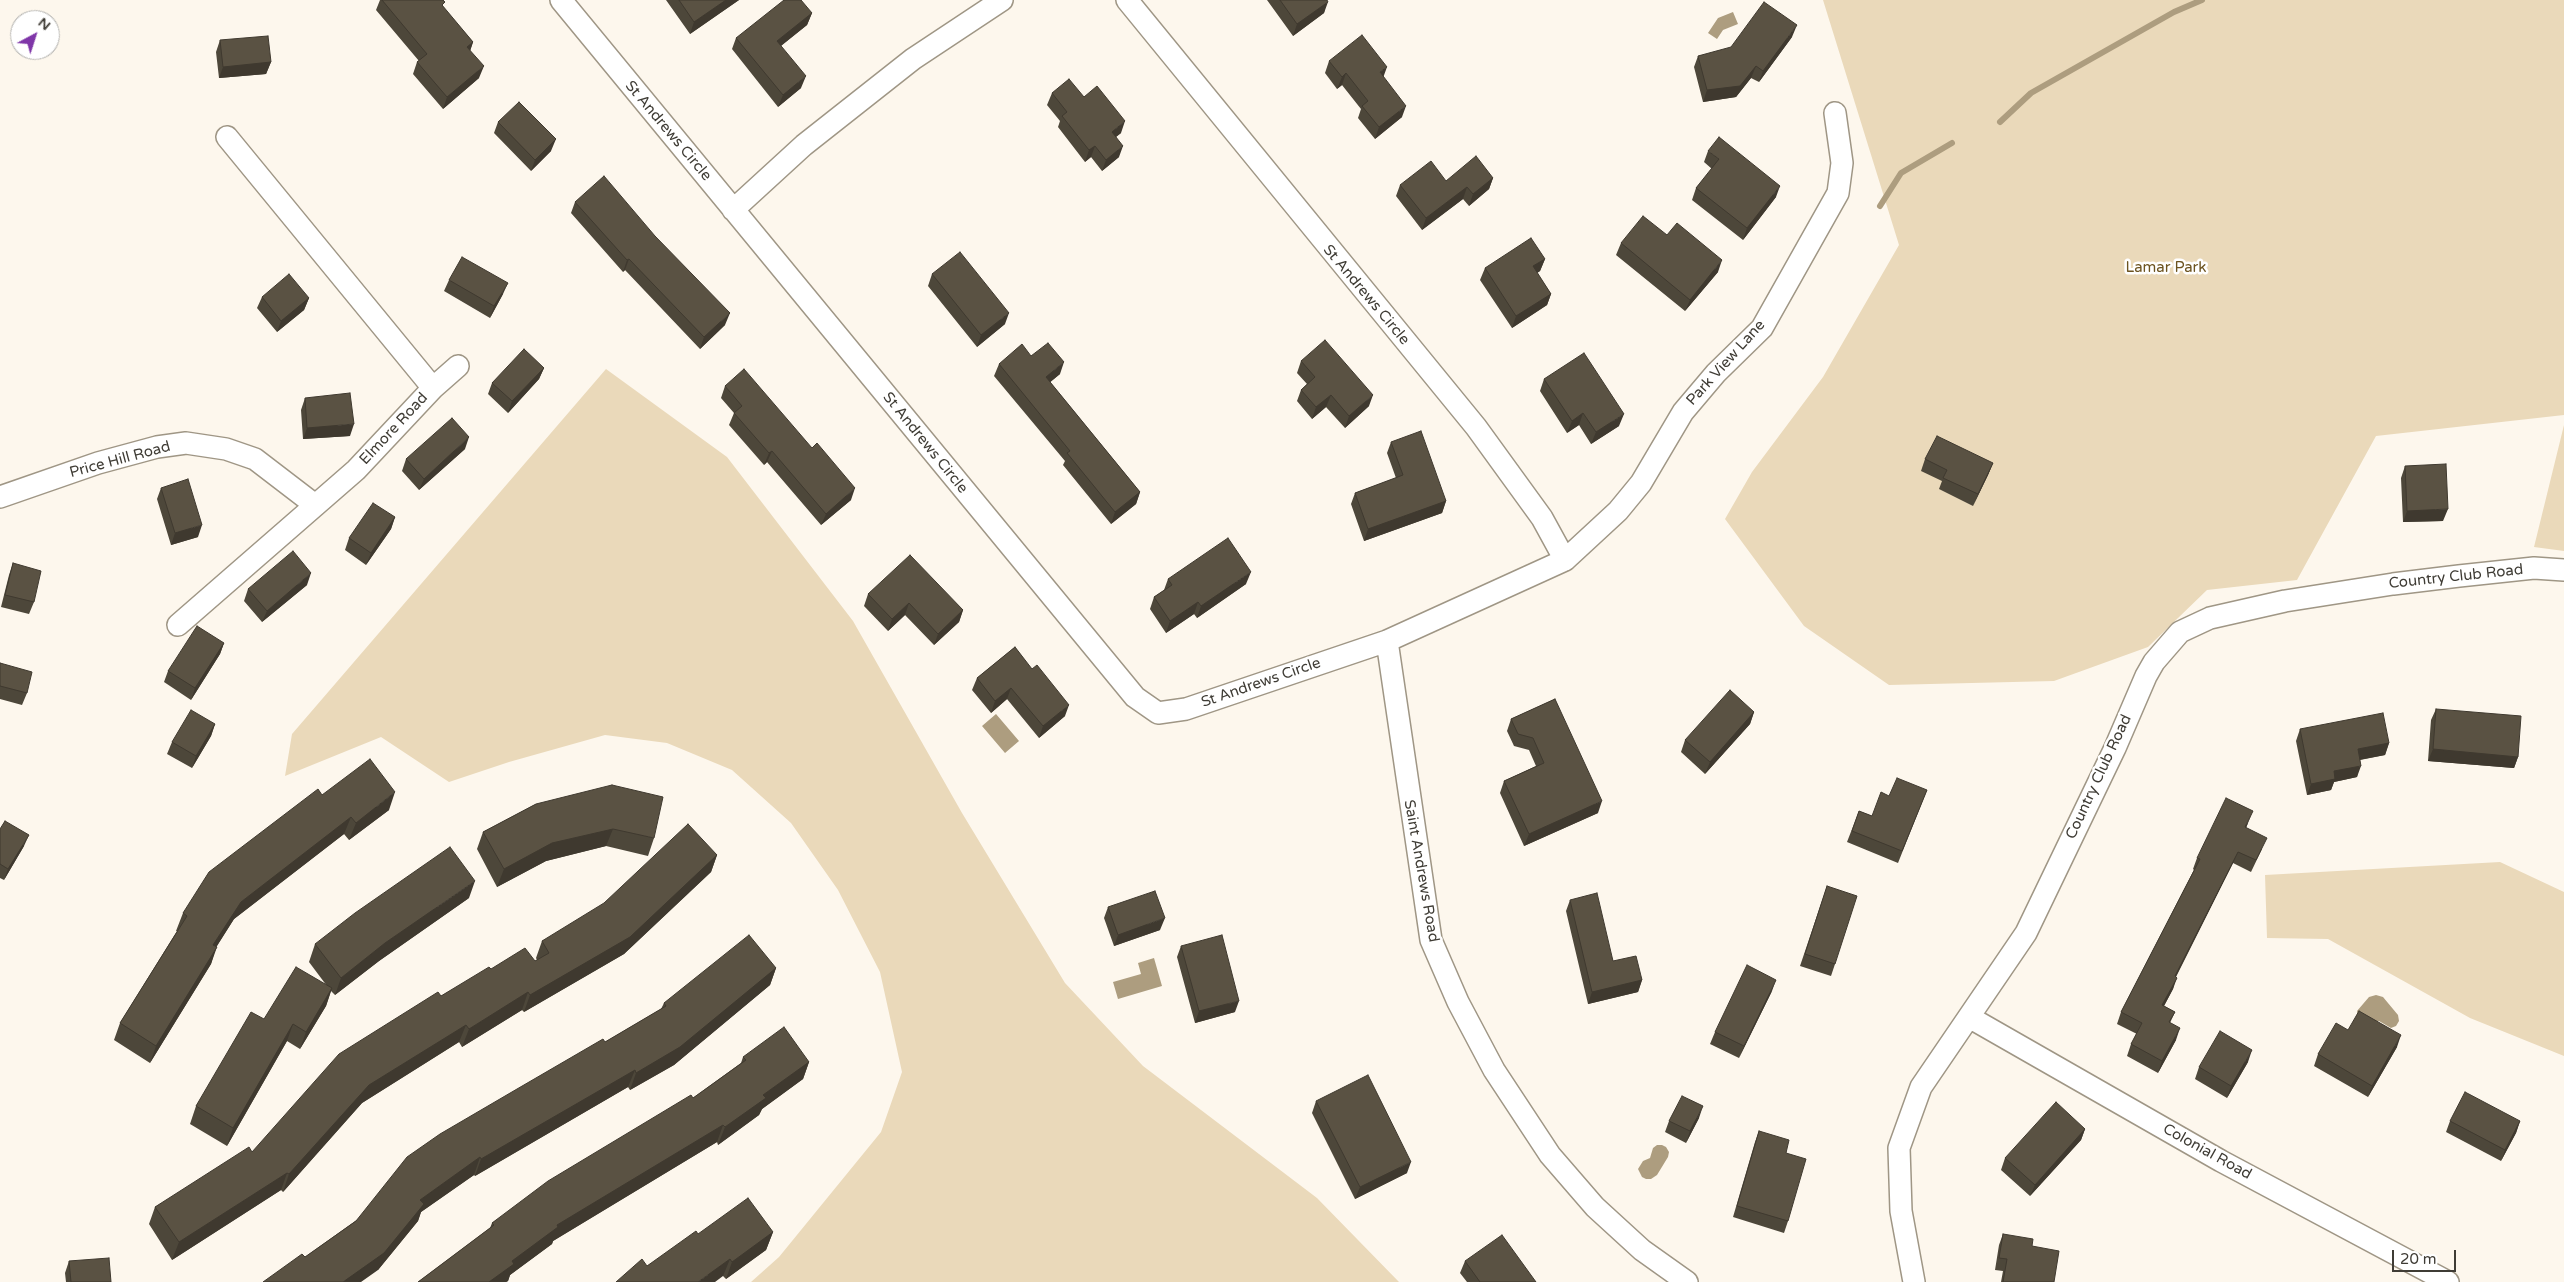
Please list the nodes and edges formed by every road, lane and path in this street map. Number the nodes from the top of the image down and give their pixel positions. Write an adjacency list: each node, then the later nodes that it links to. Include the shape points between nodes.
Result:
1 (561, 0): 6 (street, St Andrews Circle)
2 (1002, 0): 6 (street, via 905,65 804,145)
3 (1127, 0): 11 (street, St Andrews Circle, via 1476,427 1542,518)
4 (1835, 113): 11 (street, Park View Lane, via 1842,163 1838,193 1766,321 1683,412 1641,483 1618,511)
5 (227, 137): 8 (street, Elmore Road)
6 (733, 210): 14 (street, St Andrews Circle, via 1135,697 1158,713 1186,709)
7 (458, 366): 8 (street)
8 (433, 388): 10 (street, Elmore Road, via 356,470)
9 (0, 497): 10 (street, Price Hill Road, via 98,463 186,442 226,449 254,459)
10 (315, 505): 13 (street, Elmore Road)
11 (1565, 560): 14 (street, St Andrews Circle)
12 (2564, 570): 15 (street, Country Club Road, via 2534,568 2295,599 2210,618 2180,632 2154,662 2142,685 2026,933)
13 (178, 625)
14 (1387, 641): 16 (street, Saint Andrews Road, via 1431,940 1458,1002 1494,1070 1550,1155 1595,1207 1642,1250)
15 (1969, 1017): 17 (street, Country Club Road, via 1921,1087 1899,1148 1901,1211); 18 (street, Colonial Road, via 2221,1161)
16 (1687, 1282)
17 (1914, 1282)
18 (2448, 1282)

